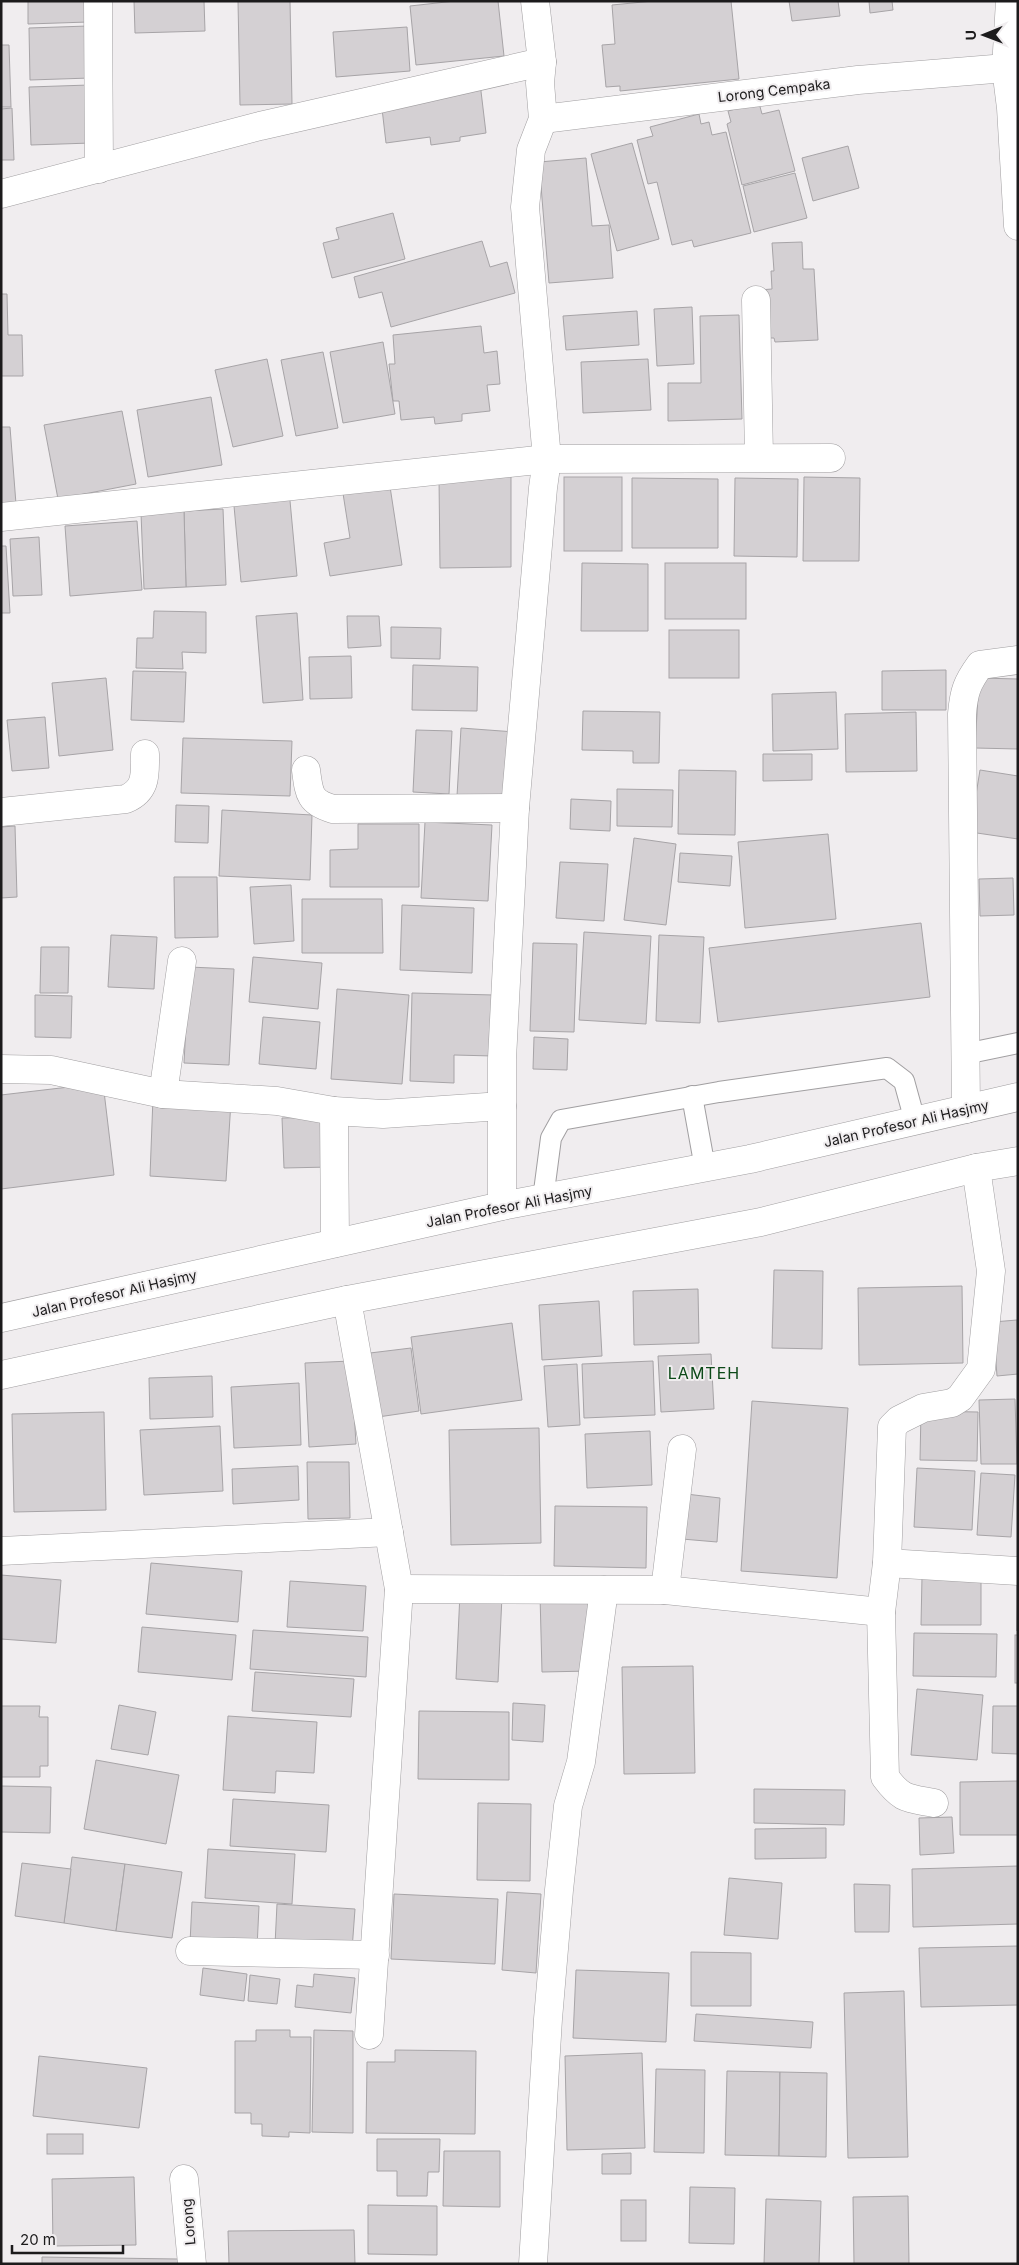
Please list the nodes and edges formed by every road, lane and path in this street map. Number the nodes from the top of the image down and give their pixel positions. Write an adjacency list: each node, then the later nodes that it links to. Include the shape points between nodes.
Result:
1 (98, 1): 8 (street)
2 (535, 1): 4 (street)
3 (1010, 1): 5 (street)
4 (542, 62): 7 (street); 8 (street, via 260,126)
5 (1006, 68): 6 (street); 7 (street, Lorong Cempaka, via 858,80)
6 (1014, 108): 10 (street)
7 (543, 119): 14 (street, via 531,150 525,207)
8 (99, 169): 9 (street)
9 (1, 194)
10 (1018, 226)
11 (756, 300): 12 (street)
12 (759, 457): 13 (street); 14 (street)
13 (831, 458)
14 (547, 459): 15 (street); 19 (street)
15 (1, 517)
16 (1018, 660): 23 (street, via 980,665 968,680 964,692)
17 (145, 754): 20 (street, via 145,780 138,791 126,799)
18 (306, 770): 19 (street, via 308,789 313,799 333,809)
19 (515, 808): 28 (street)
20 (1, 812)
21 (182, 961): 25 (street)
22 (1018, 1043): 23 (lane)
23 (965, 1054): 29 (street)
24 (1, 1069): 25 (street, via 51,1070)
25 (163, 1094): 30 (street, via 277,1101)
26 (692, 1096): 31 (lane, via 887,1068 904,1080); 33 (lane); 35 (lane, via 561,1120 551,1138)
27 (1018, 1097): 29 (street, Jalan Profesor Ali Hasjmy)
28 (502, 1106): 30 (street, via 383,1114); 36 (street)
29 (966, 1110): 31 (street, Jalan Profesor Ali Hasjmy)
30 (334, 1111): 37 (street)
31 (915, 1121): 33 (street, Jalan Profesor Ali Hasjmy)
32 (1018, 1161): 34 (street)
33 (705, 1168): 35 (street, Jalan Profesor Ali Hasjmy)
34 (976, 1168): 38 (street, via 761,1222); 44 (street, via 991,1271 980,1369 956,1401 923,1408 892,1427)
35 (542, 1199): 36 (street, Jalan Profesor Ali Hasjmy)
36 (502, 1206): 37 (street, Jalan Profesor Ali Hasjmy)
37 (335, 1242): 39 (street, Jalan Profesor Ali Hasjmy)
38 (347, 1300): 40 (street); 42 (street)
39 (1, 1318)
40 (1, 1375)
41 (682, 1449): 48 (street)
42 (389, 1532): 43 (street); 46 (street)
43 (1, 1551)
44 (887, 1563): 45 (street); 49 (street)
45 (1018, 1571)
46 (399, 1589): 47 (street); 52 (street)
47 (604, 1590): 48 (street); 56 (street, via 580,1762 568,1806 559,1890)
48 (665, 1590): 49 (street)
49 (881, 1612): 50 (street, via 886,1777 904,1798)
50 (934, 1803)
51 (190, 1951): 52 (street)
52 (375, 1955): 53 (street)
53 (369, 2035)
54 (184, 2180): 55 (street, Lorong)
55 (192, 2264)
56 (533, 2264)

